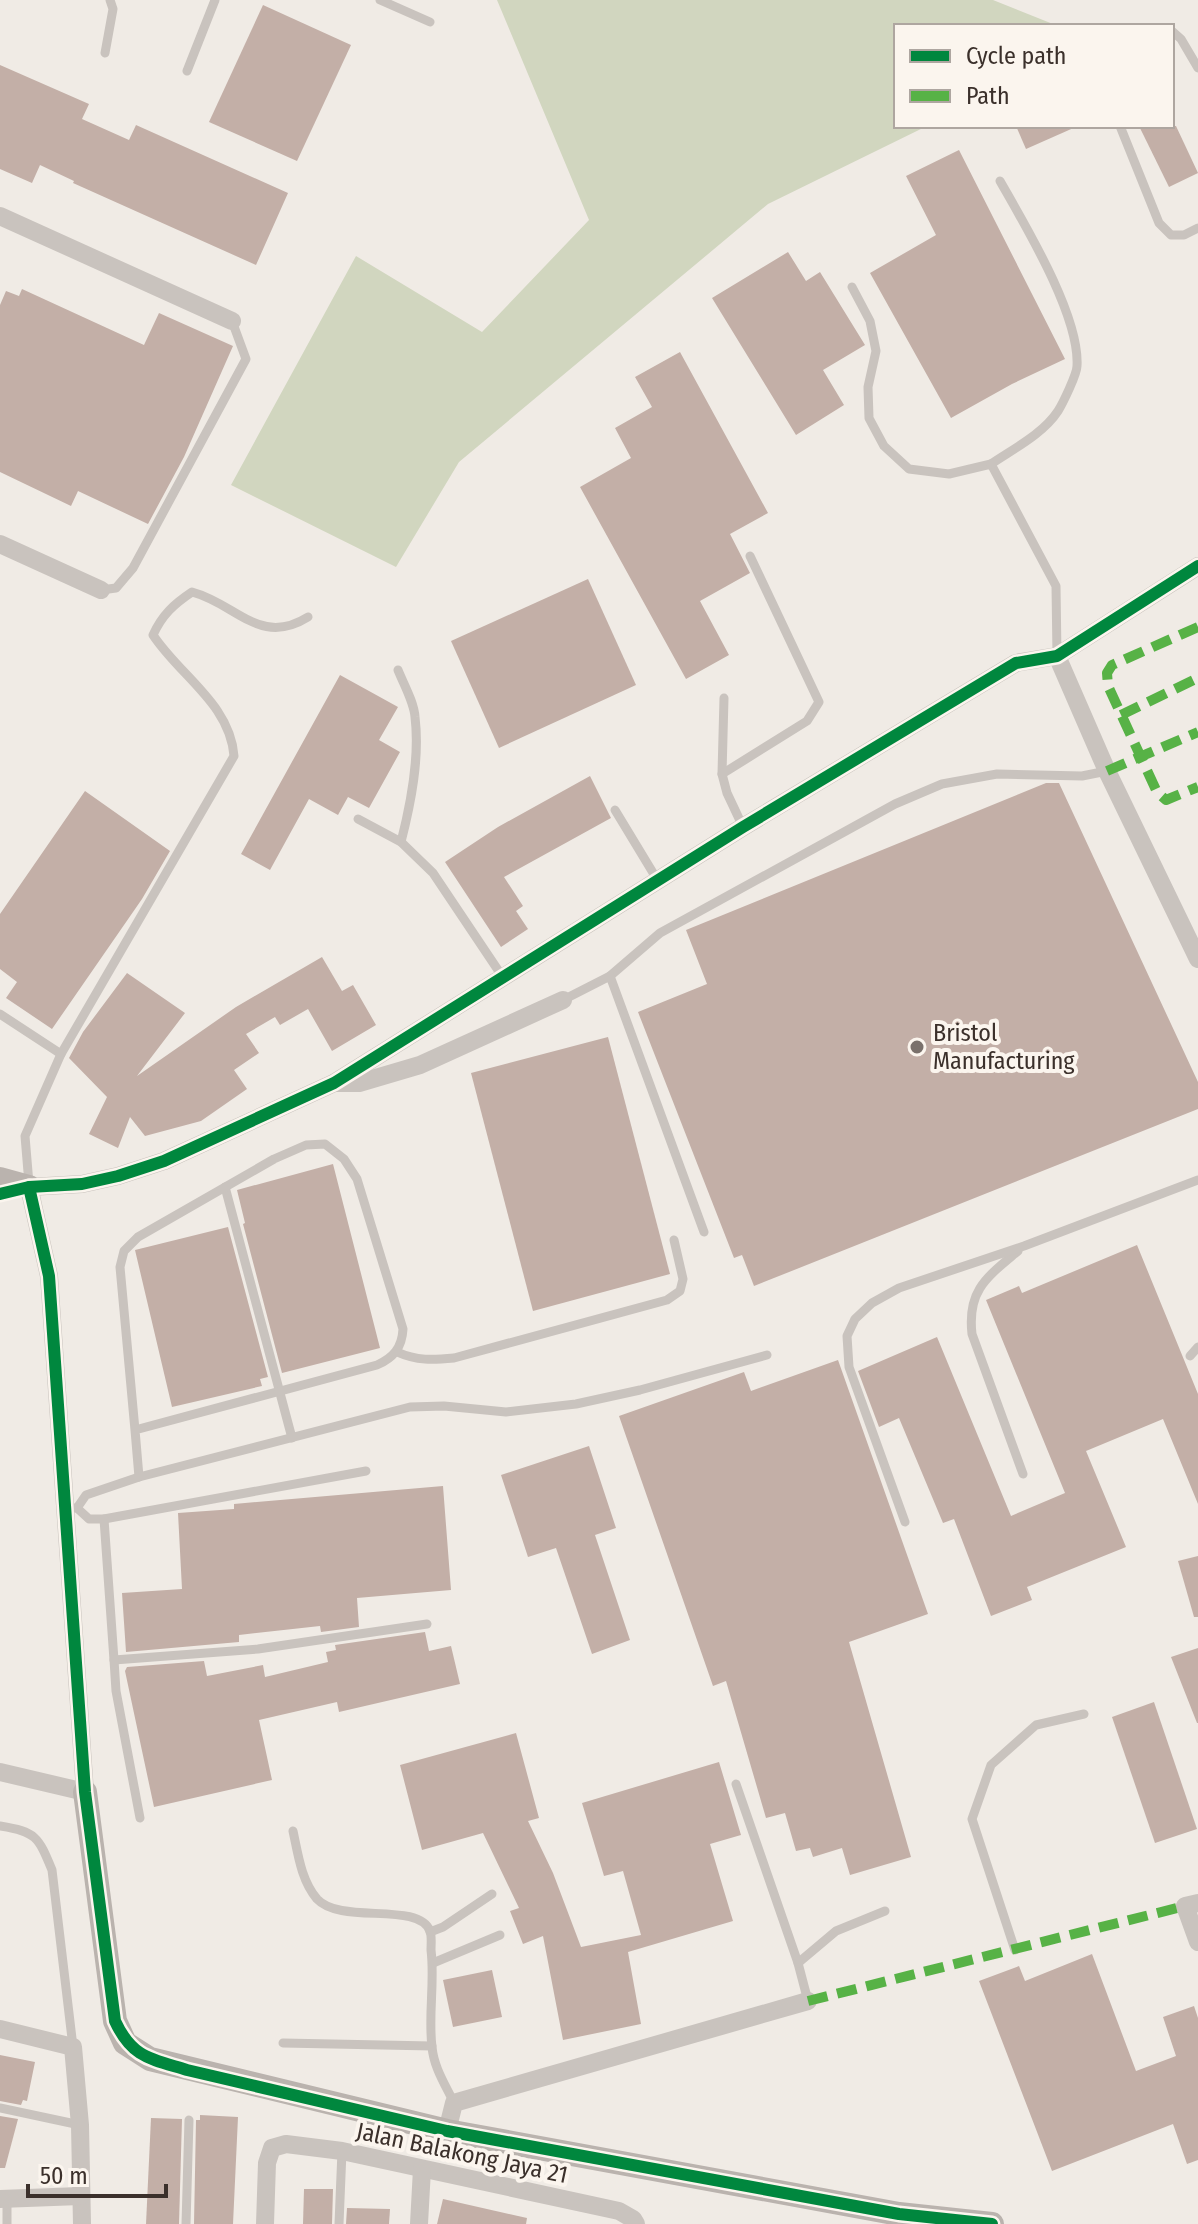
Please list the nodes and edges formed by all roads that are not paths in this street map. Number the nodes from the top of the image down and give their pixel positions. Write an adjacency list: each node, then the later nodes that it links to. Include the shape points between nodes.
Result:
1 (110, 0): 6 (lane)
2 (215, 0): 8 (lane)
3 (380, 0): 4 (lane)
4 (430, 22)
5 (1174, 33): 7 (lane)
6 (105, 53)
7 (1198, 68)
8 (187, 71)
9 (1121, 128): 12 (lane, via 1159,223 1171,235)
10 (1000, 181): 15 (lane, via 1069,317 1077,368 1057,412)
11 (0, 216): 14 (street)
12 (1198, 228)
13 (852, 287): 15 (lane, via 870,321 876,351 868,387 869,418 884,446 909,469 949,474)
14 (232, 321): 19 (lane, via 246,359 133,568 116,588)
15 (991, 464): 21 (lane, via 1056,586)
16 (0, 544): 19 (street)
17 (750, 556): 25 (lane, via 819,702 807,721)
18 (1198, 566): 21 (street)
19 (101, 590)
20 (308, 617): 36 (lane, via 280,629 266,628 213,597 192,592 160,620 153,635 223,715 234,756)
21 (1057, 656): 24 (street); 28 (street, via 1016,663)
22 (398, 670): 29 (lane, via 415,715 415,764)
23 (724, 698): 25 (lane)
24 (1107, 771): 31 (street); 33 (lane, via 1082,776 997,774 942,784 895,804 660,933)
25 (722, 774): 28 (lane)
26 (615, 810): 30 (lane)
27 (358, 819): 29 (lane)
28 (743, 827): 30 (street)
29 (401, 842): 32 (lane, via 433,873)
30 (658, 881): 32 (street)
31 (1198, 959)
32 (502, 976): 37 (street)
33 (610, 976): 34 (lane); 43 (lane)
34 (563, 1000): 37 (street, via 420,1065 359,1083)
35 (0, 1014): 36 (lane)
36 (61, 1054): 40 (lane, via 25,1136)
37 (334, 1083): 40 (street, via 164,1161 82,1184)
38 (0, 1179): 40 (street)
39 (1198, 1180): 45 (lane)
40 (29, 1187): 42 (street); 56 (street, via 49,1276)
41 (225, 1187): 47 (lane, via 306,1145 325,1144 344,1159 357,1179 403,1329); 50 (lane); 51 (lane, via 138,1237 124,1251 120,1267)
42 (0, 1194)
43 (704, 1232)
44 (674, 1240): 47 (lane, via 683,1279 680,1291 667,1300 454,1358 429,1361)
45 (1024, 1246): 54 (lane, via 975,1292 969,1312 972,1334); 58 (lane, via 899,1288 872,1303 847,1336 849,1367)
46 (1198, 1347): 49 (lane)
47 (397, 1352): 50 (lane, via 377,1365)
48 (767, 1355): 52 (lane, via 576,1404 506,1412 410,1407)
49 (1190, 1356)
50 (280, 1390): 51 (lane); 52 (lane)
51 (135, 1430): 55 (lane)
52 (292, 1438): 55 (lane)
53 (366, 1471): 57 (lane)
54 (1023, 1474)
55 (139, 1477): 56 (lane, via 86,1495)
56 (71, 1509): 57 (lane, via 89,1519); 64 (street)
57 (104, 1519): 60 (lane)
58 (905, 1522)
59 (427, 1624): 60 (lane, via 258,1649)
60 (114, 1660): 65 (lane)
61 (1084, 1714): 74 (lane, via 1036,1725 991,1765 972,1819)
62 (0, 1772): 64 (street)
63 (736, 1784): 76 (lane)
64 (85, 1792): 86 (street, via 115,2021 125,2043 150,2059 187,2070)
65 (140, 1818)
66 (0, 1826): 81 (lane, via 27,1831 43,1847 52,1870)
67 (293, 1831): 71 (lane, via 304,1879 318,1900 334,1910 407,1917 422,1922)
68 (492, 1894): 71 (lane)
69 (1192, 1904): 73 (street)
70 (885, 1911): 76 (lane, via 836,1931)
71 (430, 1932): 75 (lane)
72 (500, 1935): 75 (lane)
73 (1198, 1942)
74 (1015, 1950)
75 (433, 1963): 80 (lane)
76 (798, 1963): 77 (lane)
77 (808, 2001): 82 (street)
78 (0, 2029): 81 (street)
79 (283, 2043): 80 (lane)
80 (432, 2046): 82 (lane, via 436,2070)
81 (73, 2047): 85 (street)
82 (454, 2103): 86 (street)
83 (0, 2108): 85 (lane)
84 (189, 2120): 94 (lane)
85 (80, 2125): 89 (street)
86 (447, 2131): 91 (street)
87 (342, 2151): 88 (street, Jalan Balakong Jaya 21); 95 (street, Jalan Balakong Jaya 21, via 286,2144 272,2148); 96 (lane)
88 (422, 2169): 97 (street); 98 (street, Jalan Balakong Jaya 21, via 619,2211)
89 (80, 2196): 90 (street); 93 (street)
90 (3, 2199): 92 (lane)
91 (900, 2219): 99 (street)
92 (7, 2224)
93 (82, 2224)
94 (186, 2224)
95 (265, 2224)
96 (339, 2224)
97 (419, 2224)
98 (636, 2224)
99 (992, 2224)

